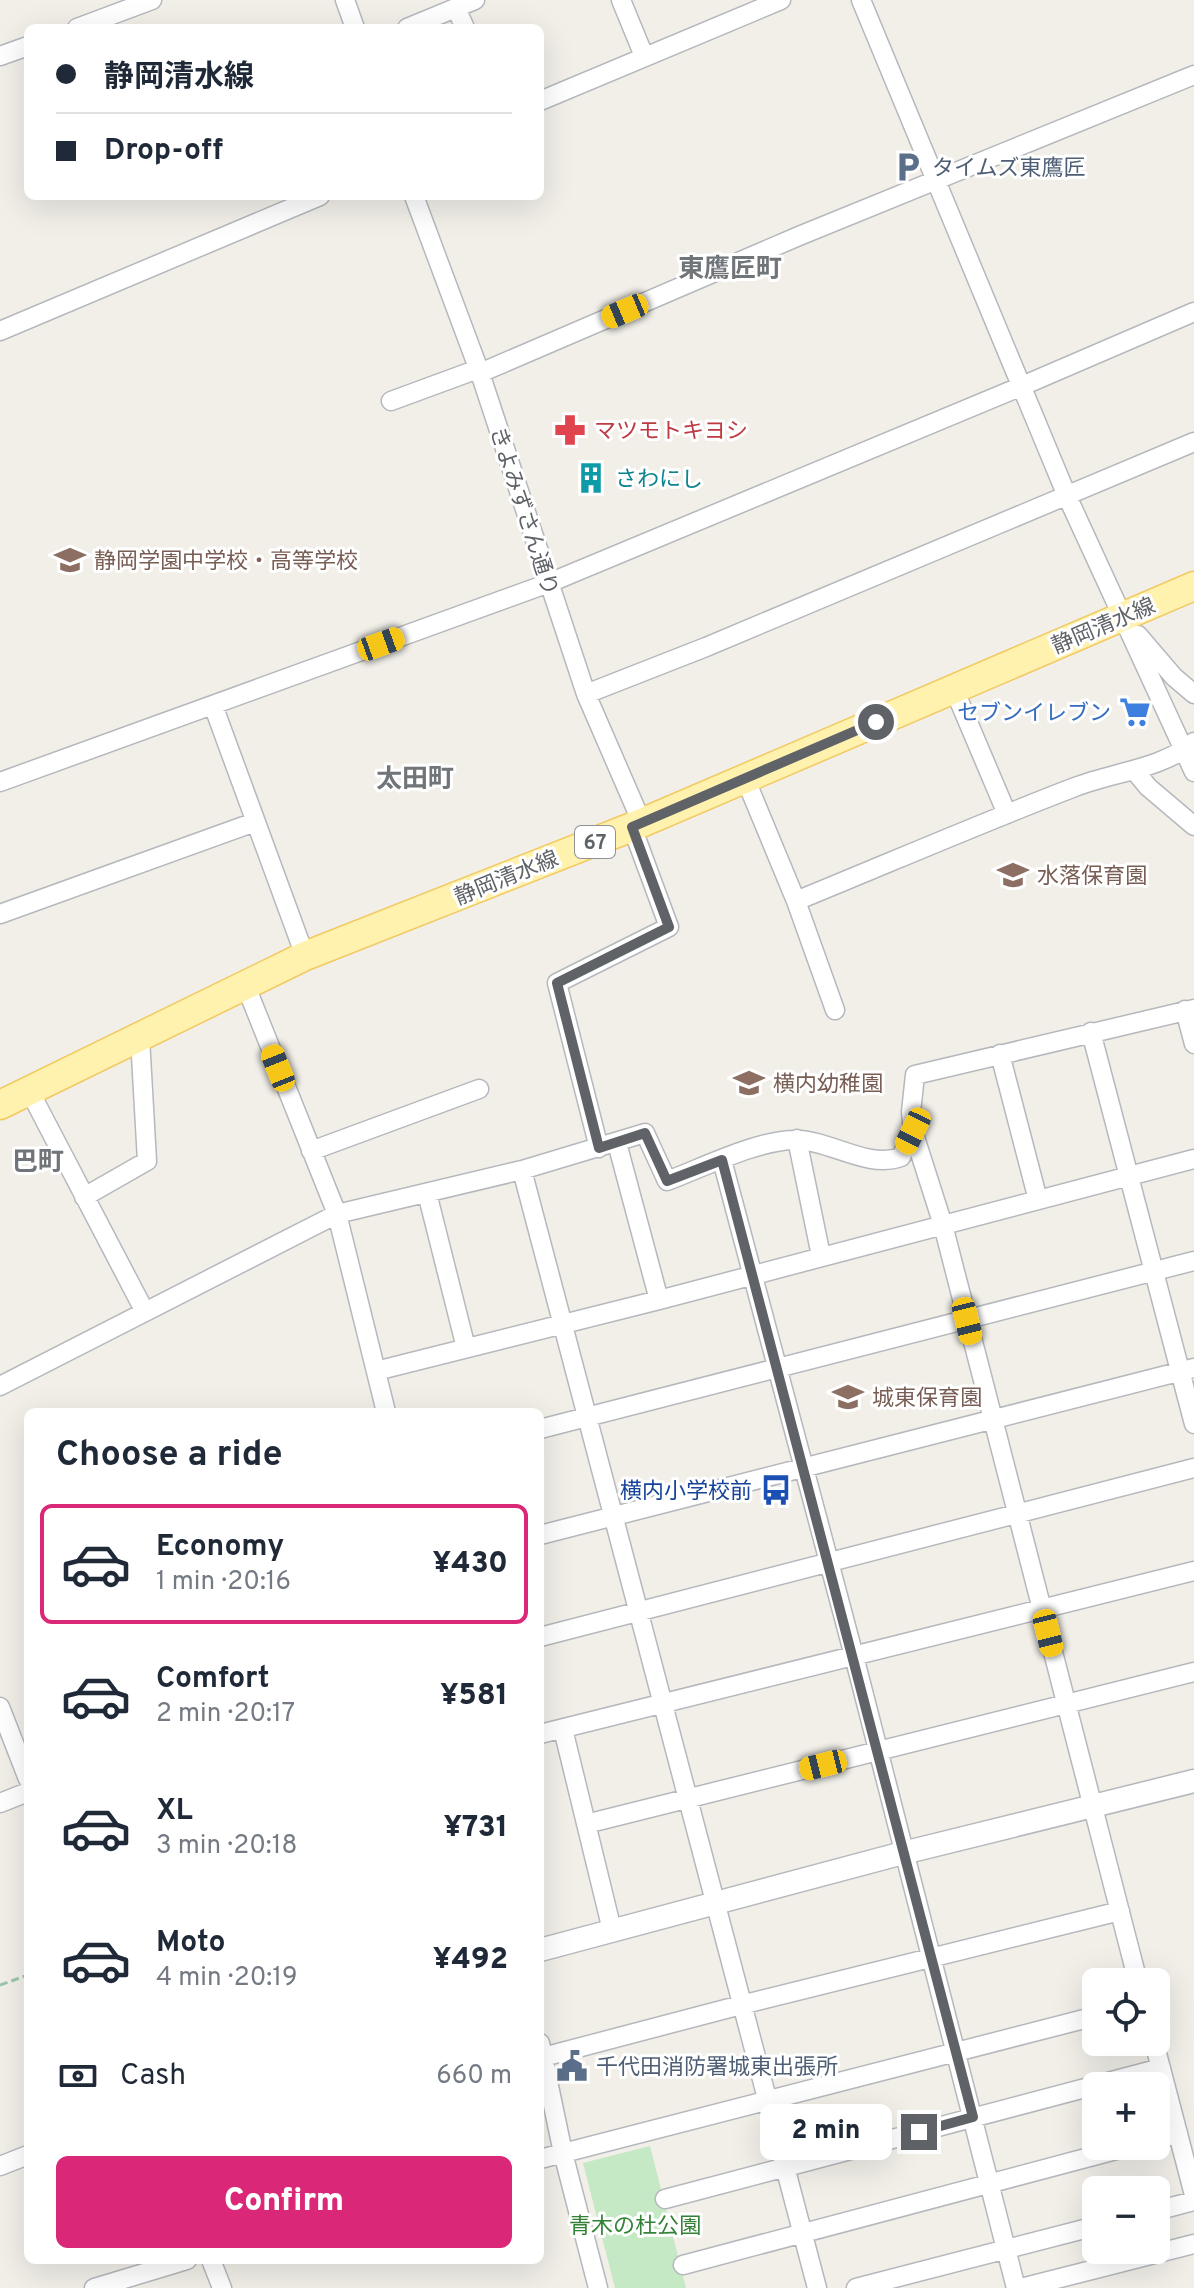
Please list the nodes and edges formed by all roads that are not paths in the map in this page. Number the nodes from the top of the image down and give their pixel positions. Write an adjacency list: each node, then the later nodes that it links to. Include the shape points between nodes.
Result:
1 (152, 0): 8 (street)
2 (345, 0): 9 (street)
3 (475, 0): 7 (street)
4 (621, 0): 14 (street)
5 (781, 0): 14 (street)
6 (861, 0): 17 (street)
7 (456, 8): 10 (street); 11 (street)
8 (88, 24)
9 (354, 24)
10 (417, 24)
11 (463, 24)
12 (24, 47): 13 (street)
13 (0, 56)
14 (644, 56): 16 (street)
15 (1194, 75): 17 (street)
16 (544, 99)
17 (937, 180): 22 (street); 23 (street)
18 (310, 200): 21 (street)
19 (415, 200): 22 (street, きよみずさん通り)
20 (1194, 312): 23 (street)
21 (2, 326)
22 (479, 371): 24 (street); 27 (street, きよみずさん通り)
23 (1022, 386): 26 (street); 27 (street)
24 (391, 401)
25 (1194, 442): 26 (street)
26 (1067, 496): 29 (street); 31 (street)
27 (549, 583): 31 (street, きよみずさん通り); 33 (street)
28 (1194, 586): 29 (main road, 静岡清水線 / 67)
29 (1123, 617): 30 (main road, 静岡清水線 / 67); 32 (street); 34 (street)
30 (954, 689): 37 (main road, 静岡清水線 / 67); 39 (street)
31 (586, 694): 41 (street, きよみずさん通り)
32 (1194, 694)
33 (213, 705): 38 (street); 40 (street)
34 (1189, 746): 35 (street); 36 (street)
35 (1134, 770): 39 (street); 42 (street)
36 (1194, 772)
37 (745, 778): 41 (main road, 静岡清水線 / 67); 43 (street)
38 (0, 782)
39 (1007, 814): 43 (street)
40 (255, 822): 44 (street); 45 (street)
41 (637, 825): 45 (main road, 静岡清水線 / 67); 59 (street, きよみずさん通り, via 669,927 557,983)
42 (1194, 826)
43 (796, 901): 47 (street)
44 (0, 914)
45 (305, 956): 46 (main road, 静岡清水線 / 67)
46 (245, 984): 50 (main road, 静岡清水線 / 67); 60 (street)
47 (835, 1010)
48 (1190, 1010): 49 (street); 51 (street)
49 (1091, 1032): 52 (street); 64 (street)
50 (140, 1038): 54 (main road, 静岡清水線 / 67); 66 (street, via 147,1161)
51 (1194, 1044)
52 (1000, 1054): 56 (street, via 915,1075); 67 (street)
53 (479, 1089): 60 (street)
54 (29, 1090): 55 (main road, 静岡清水線 / 67); 66 (street)
55 (0, 1105)
56 (913, 1131): 57 (street, via 901,1157 891,1161); 69 (street)
57 (797, 1139): 62 (street); 70 (street)
58 (617, 1143): 59 (street); 62 (street, via 645,1133 667,1181); 74 (street)
59 (599, 1148): 63 (street)
60 (311, 1151): 68 (street)
61 (1194, 1159): 64 (street)
62 (722, 1160): 73 (street)
63 (522, 1170): 65 (street); 77 (street)
64 (1131, 1177): 67 (street); 72 (street)
65 (427, 1193): 68 (street); 78 (street)
66 (84, 1197): 75 (street)
67 (1038, 1200): 69 (street)
68 (337, 1214): 75 (street); 81 (street)
69 (943, 1225): 70 (street); 76 (street)
70 (821, 1256): 73 (street)
71 (1194, 1261): 72 (street)
72 (1154, 1271): 76 (street); 80 (street)
73 (752, 1274): 74 (street); 79 (street)
74 (659, 1300): 77 (street)
75 (145, 1312): 82 (street)
76 (967, 1321): 79 (street); 85 (street)
77 (563, 1324): 78 (street); 84 (street)
78 (466, 1348): 81 (street)
79 (777, 1369): 84 (street); 88 (street)
80 (1187, 1370): 85 (street); 86 (street)
81 (376, 1371): 83 (street)
82 (0, 1386)
83 (385, 1408)
84 (587, 1417): 87 (street); 91 (street)
85 (993, 1421): 88 (street); 90 (street)
86 (1194, 1424)
87 (544, 1428)
88 (803, 1467): 91 (street); 93 (street)
89 (1194, 1468): 90 (street)
90 (1016, 1512): 93 (street); 95 (street)
91 (613, 1516): 92 (street); 96 (street)
92 (544, 1534)
93 (829, 1561): 96 (street); 98 (street)
94 (1194, 1571): 95 (street)
95 (1042, 1609): 98 (street); 101 (street)
96 (638, 1612): 97 (street); 100 (street)
97 (544, 1636)
98 (854, 1656): 100 (street); 105 (street)
99 (1194, 1672): 101 (street)
100 (661, 1704): 103 (street); 109 (street)
101 (1066, 1704): 105 (street); 111 (street)
102 (0, 1707): 106 (street)
103 (563, 1729): 104 (street); 112 (street)
104 (544, 1733)
105 (878, 1751): 109 (street); 113 (street)
106 (24, 1769)
107 (1194, 1781): 111 (street)
108 (24, 1794): 110 (street)
109 (688, 1799): 112 (street); 114 (street)
110 (0, 1803)
111 (1093, 1808): 113 (street); 115 (street)
112 (586, 1824): 116 (street)
113 (903, 1853): 114 (street); 118 (street)
114 (714, 1903): 116 (street); 120 (street)
115 (1120, 1911): 118 (street); 119 (street)
116 (612, 1930): 117 (street)
117 (544, 1949)
118 (931, 1957): 120 (street); 123 (street)
119 (1134, 1968)
120 (741, 2005): 122 (street); 127 (street)
121 (1082, 2020): 123 (street)
122 (544, 2049)
123 (956, 2052): 127 (street); 128 (street)
124 (1158, 2056): 126 (street)
125 (544, 2064): 131 (street)
126 (1161, 2068): 128 (street); 129 (street)
127 (766, 2100): 131 (street); 136 (street)
128 (973, 2117): 136 (street); 137 (street)
129 (1178, 2133): 130 (street); 138 (street)
130 (1170, 2135)
131 (563, 2153): 133 (street); 151 (street)
132 (24, 2157): 135 (street)
133 (544, 2158)
134 (1082, 2159): 137 (street)
135 (0, 2166)
136 (784, 2167): 139 (street); 143 (street)
137 (990, 2183): 143 (street); 145 (street)
138 (1194, 2195)
139 (665, 2199)
140 (1194, 2201): 141 (street)
141 (1170, 2207)
142 (1082, 2230): 145 (street)
143 (802, 2233): 148 (street); 152 (street)
144 (1194, 2244): 154 (street)
145 (1007, 2249): 153 (street); 154 (street)
146 (174, 2264): 149 (street)
147 (213, 2264): 150 (street)
148 (683, 2265)
149 (94, 2288)
150 (222, 2288)
151 (598, 2288)
152 (817, 2288)
153 (856, 2288)
154 (1018, 2288)

